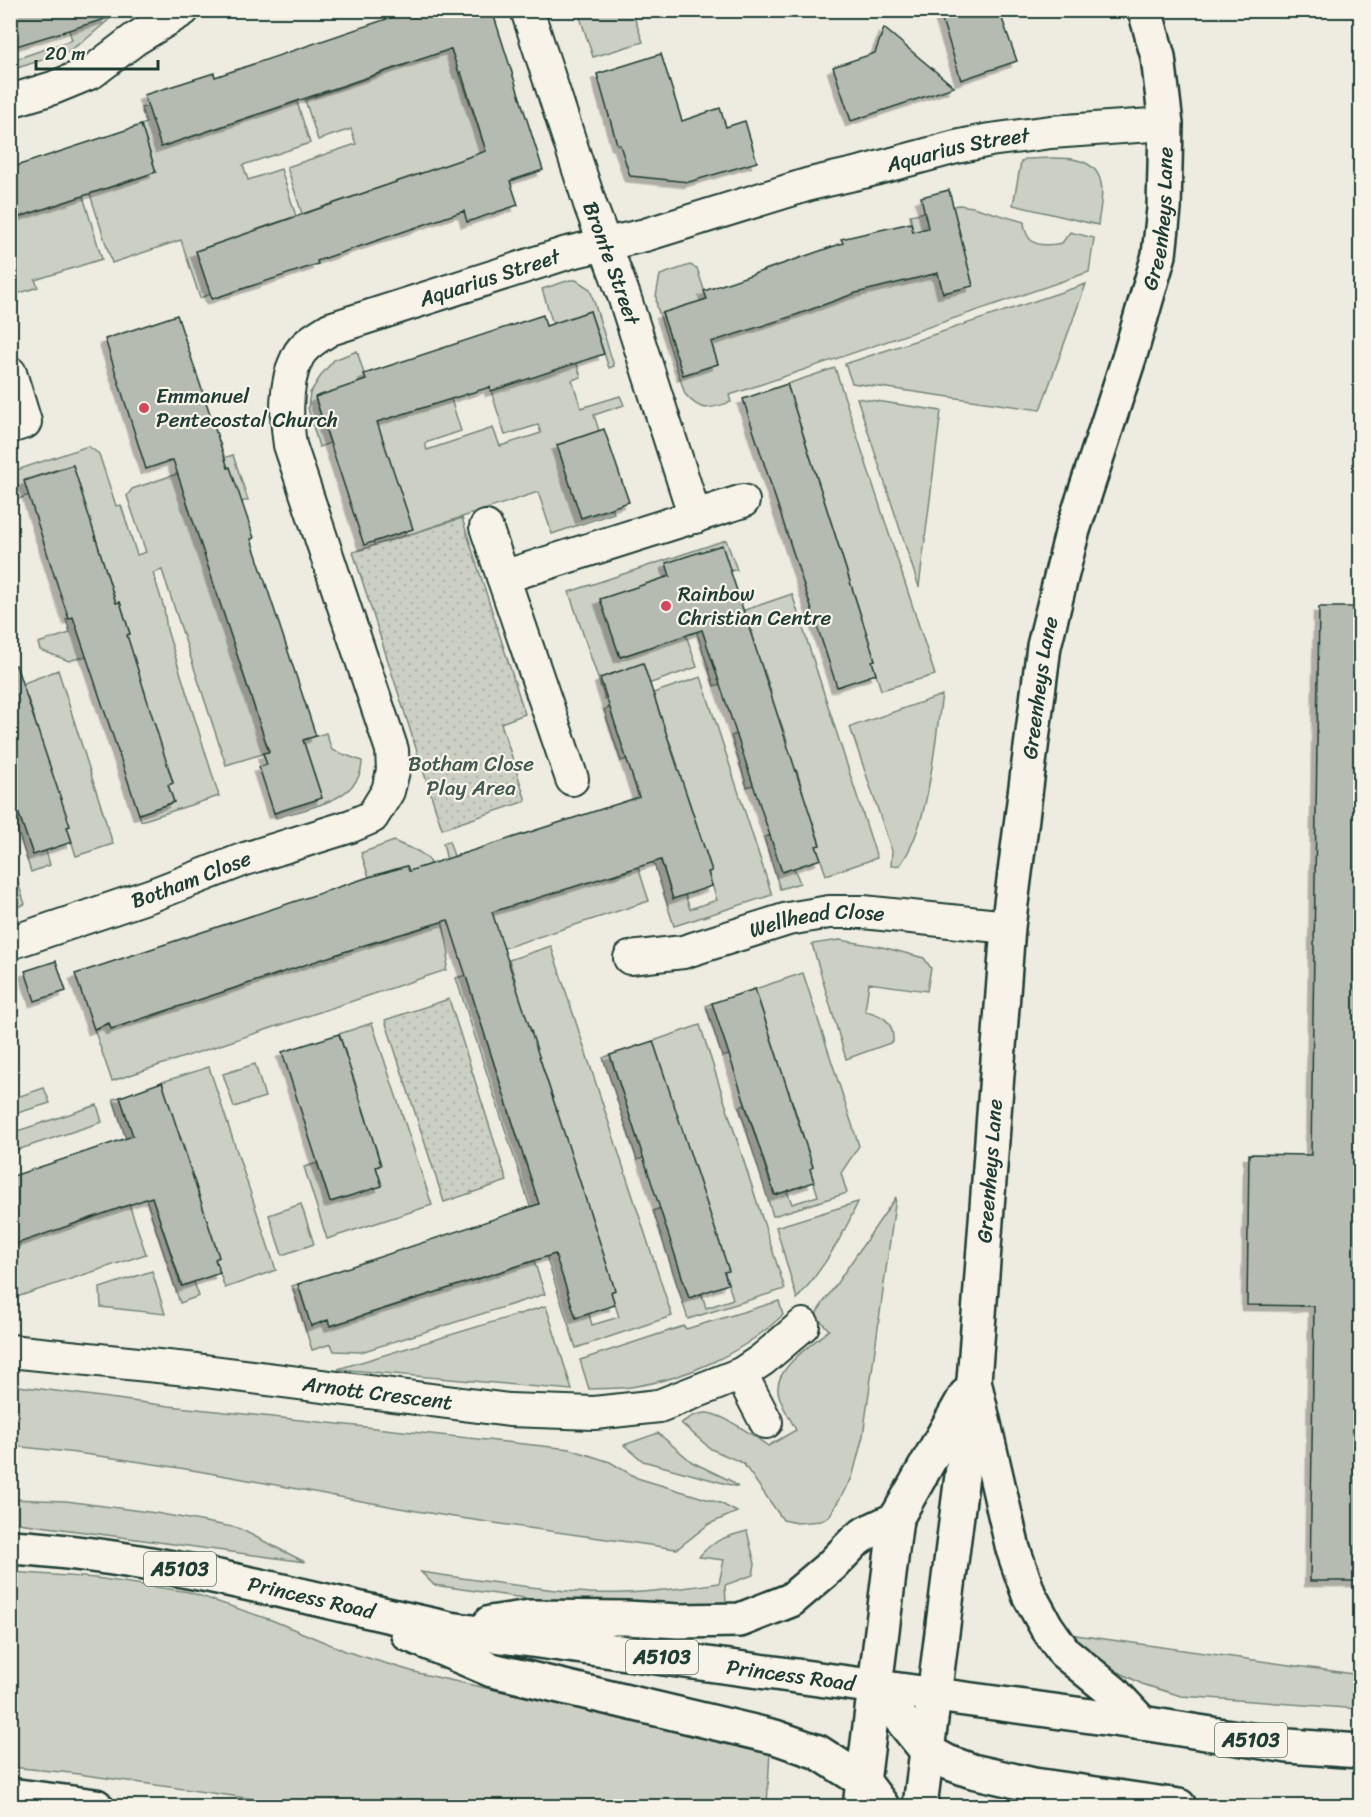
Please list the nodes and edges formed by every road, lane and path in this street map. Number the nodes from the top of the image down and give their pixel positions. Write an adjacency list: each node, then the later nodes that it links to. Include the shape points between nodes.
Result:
1 (183, 10): 4 (street, via 135,39 92,72)
2 (527, 10): 6 (street, Bronte Street)
3 (1145, 10): 5 (main road, Greenheys Lane, via 1158,57)
4 (10, 101)
5 (1166, 124): 6 (street, Aquarius Street, via 990,140 810,184); 15 (main road, Greenheys Lane, via 1159,255 1072,533 1044,646)
6 (606, 246): 10 (street, Bronte Street); 14 (street, Aquarius Street, via 567,253 330,329 298,356 288,387 286,418 290,445 393,750 388,791)
7 (10, 374): 8 (street, via 25,422)
8 (10, 427)
9 (743, 501): 10 (street)
10 (695, 517): 12 (street)
11 (486, 526): 12 (street)
12 (503, 577): 13 (street)
13 (572, 779)
14 (372, 817): 16 (street, Botham Close)
15 (1008, 927): 17 (street, Wellhead Close, via 829,912 788,919 683,952); 21 (main road, Greenheys Lane)
16 (10, 943)
17 (630, 958)
18 (803, 1325): 20 (street, Arnott Crescent)
19 (10, 1351): 20 (street, Arnott Crescent, via 197,1370 509,1410 594,1413 659,1406)
20 (741, 1374): 22 (street)
21 (974, 1381): 23 (main road, Greenheys Lane); 28 (main road, Greenheys Lane); 29 (main road, via 1012,1549 1029,1595 1064,1652 1113,1692)
22 (766, 1422)
23 (896, 1519): 26 (main road, via 856,1540 791,1600 740,1620 530,1617); 27 (main road, Greenheys Lane)
24 (10, 1547): 25 (main road, Princess Road / A5103, via 202,1572)
25 (346, 1607): 26 (main road, Princess Road / A5103); 33 (main road, via 492,1670 775,1737 818,1752)
26 (450, 1629): 27 (main road, Princess Road / A5103)
27 (875, 1687): 28 (main road, Princess Road / A5103); 30 (main road); 33 (main road, Greenheys Lane)
28 (934, 1695): 29 (main road, Princess Road / A5103); 30 (main road, Greenheys Lane)
29 (1142, 1723): 31 (main road, Princess Road / A5103, via 1288,1746)
30 (927, 1751): 35 (main road, Greenheys Lane); 36 (main road, via 972,1771 1034,1785)
31 (1360, 1751)
32 (10, 1795): 34 (main road)
33 (868, 1798)
34 (96, 1806)
35 (920, 1806)
36 (1179, 1806)

